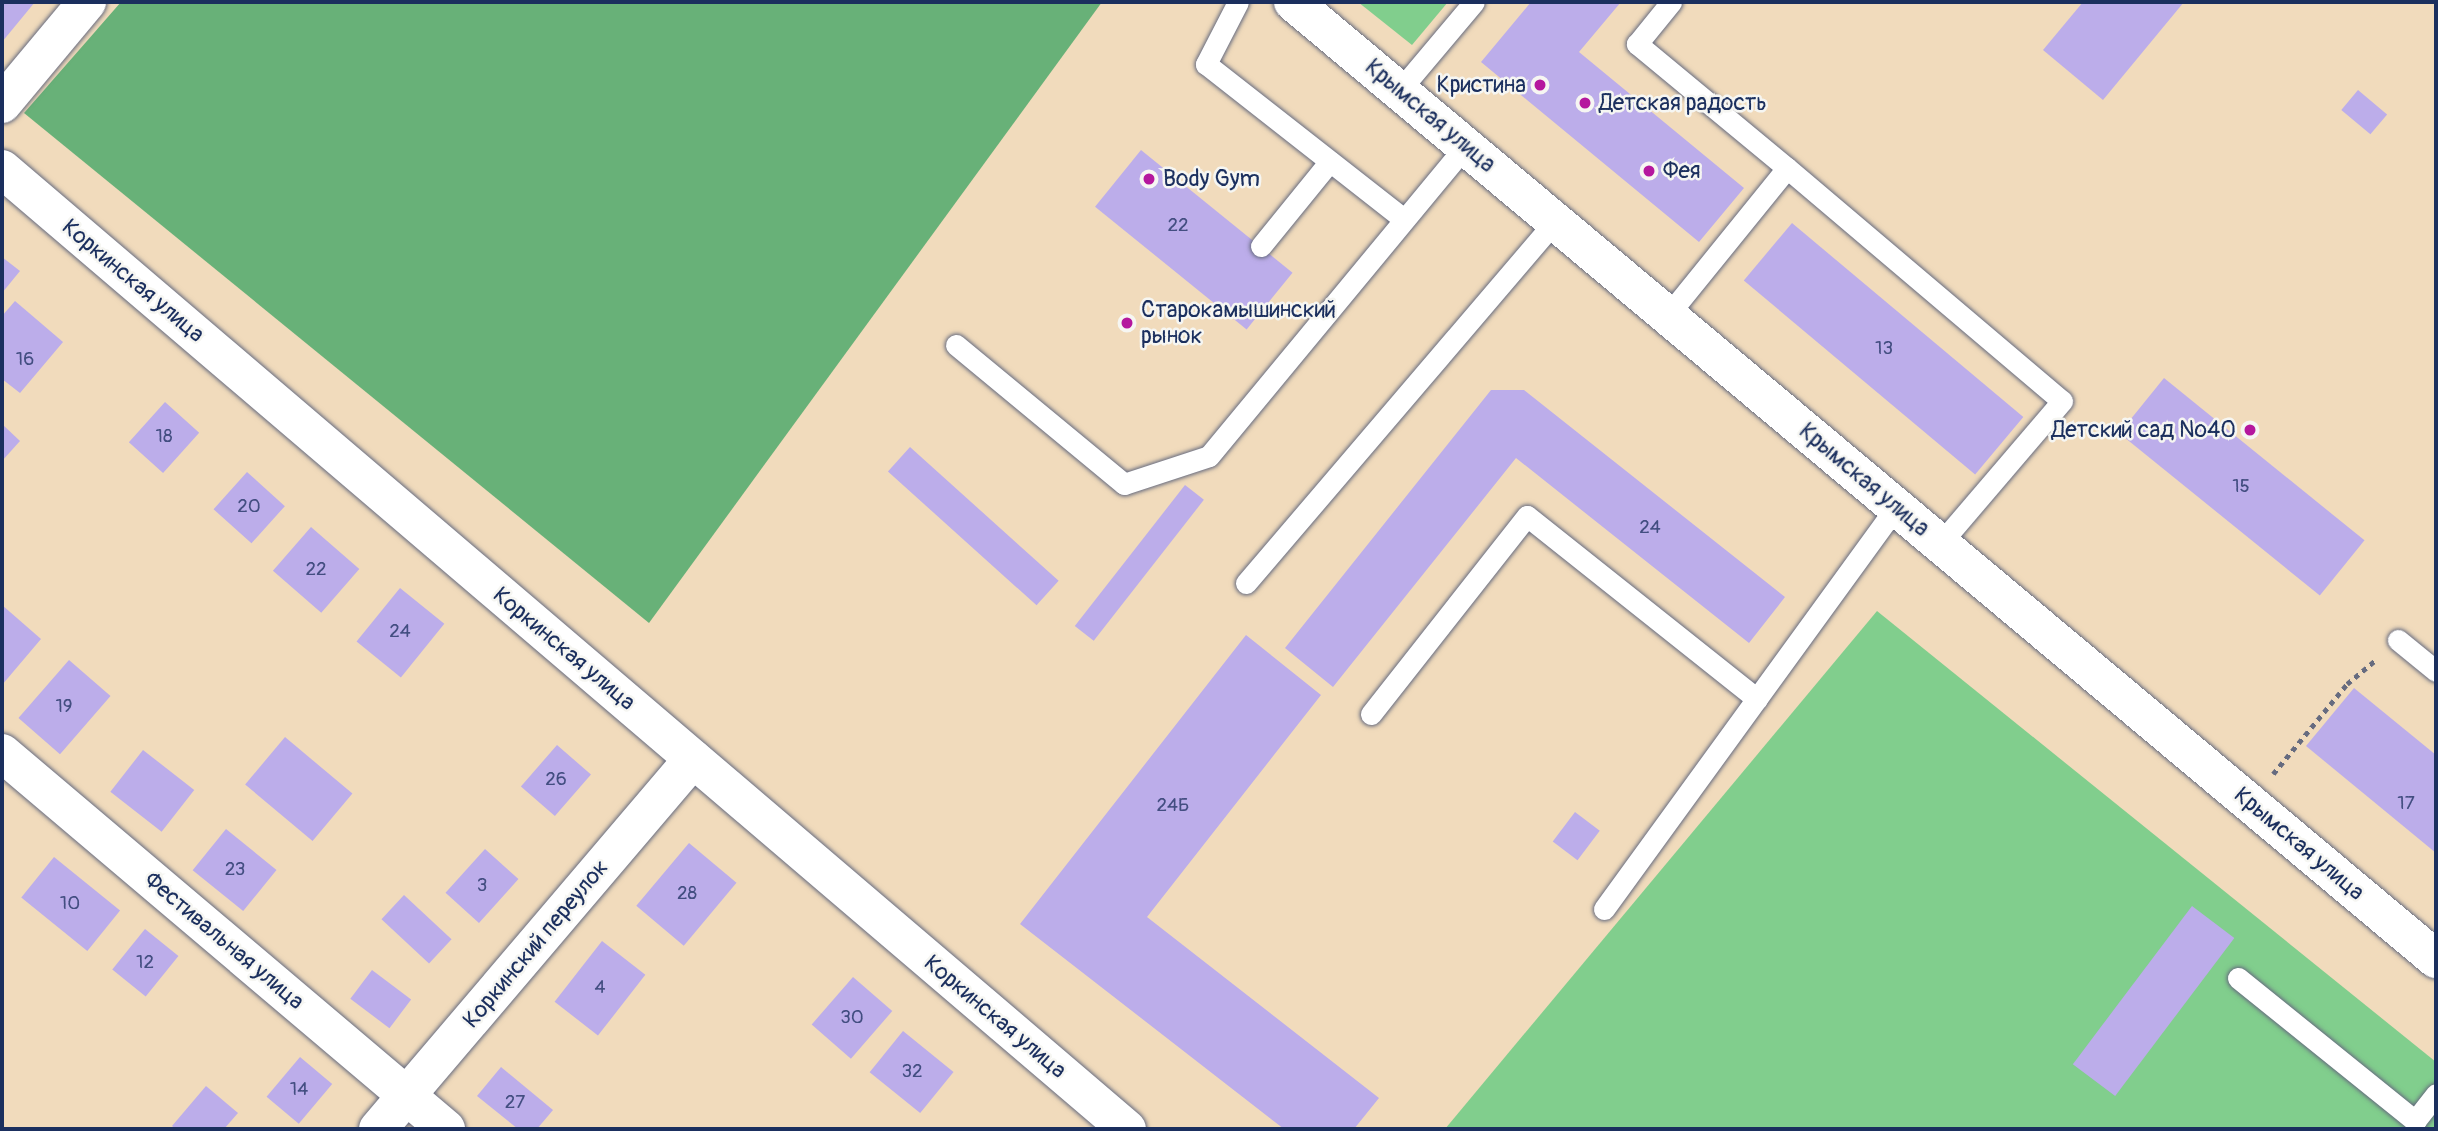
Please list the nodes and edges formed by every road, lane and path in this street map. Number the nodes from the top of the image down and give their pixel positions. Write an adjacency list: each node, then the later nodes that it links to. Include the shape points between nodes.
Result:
1 (87, 2): 7 (street)
2 (1238, 2): 9 (lane, via 1206,64)
3 (1293, 2): 6 (street, Крымская улица)
4 (1474, 2): 6 (lane)
5 (1671, 2): 10 (lane, via 1637,44)
6 (1399, 91): 8 (street, Крымская улица)
7 (2, 104)
8 (1465, 146): 12 (lane); 13 (street, Крымская улица)
9 (1330, 162): 12 (lane); 14 (lane)
10 (1787, 168): 15 (lane); 18 (lane, via 2063,401)
11 (2, 169): 25 (street, Коркинская улица)
12 (1404, 219): 16 (lane, via 1209,456 1124,484)
13 (1555, 221): 15 (street, Крымская улица); 19 (lane)
14 (1261, 246)
15 (1668, 315): 17 (street, Крымская улица)
16 (956, 345)
17 (1896, 507): 18 (street, Крымская улица); 22 (lane)
18 (1941, 544): 28 (street, Крымская улица)
19 (1245, 583)
20 (2398, 640): 21 (lane); 26 (path, via 2347,684)
21 (2436, 671)
22 (1756, 699): 23 (lane, via 1527,516); 27 (lane)
23 (1371, 714)
24 (2, 753): 31 (street, Фестивальная улица)
25 (693, 759): 31 (street, Коркинский переулок); 34 (street, Коркинская улица)
26 (2271, 777)
27 (1604, 909)
28 (2436, 958)
29 (2238, 978): 30 (lane, via 2415,1121)
30 (2436, 1094)
31 (407, 1096): 32 (street, Коркинский переулок); 33 (street, Фестивальная улица)
32 (378, 1129)
33 (446, 1129)
34 (1127, 1129)

